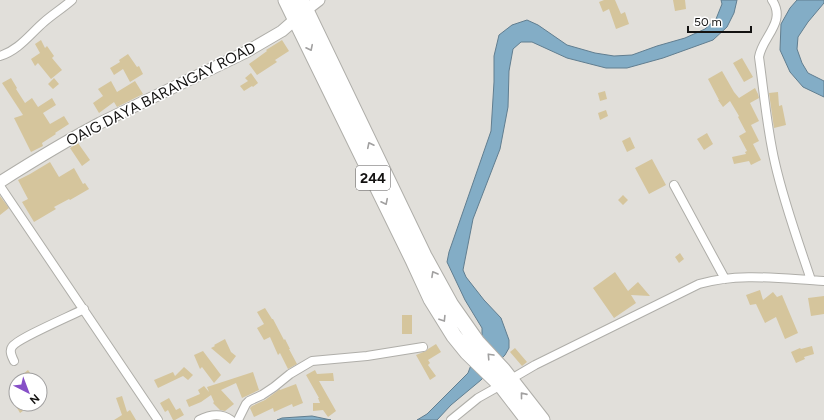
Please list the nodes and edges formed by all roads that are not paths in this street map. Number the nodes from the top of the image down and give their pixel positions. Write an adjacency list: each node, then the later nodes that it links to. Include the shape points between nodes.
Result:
1 (72, 0): 6 (street, via 16,48)
2 (286, 0): 5 (highway, 244)
3 (319, 0): 5 (street, OAIG DAYA BARANGAY ROAD)
4 (772, 0): 11 (street, via 777,6 778,15 759,57 769,130 782,190)
5 (301, 10): 7 (street, OAIG DAYA BARANGAY ROAD, via 289,26 246,52 94,126); 16 (highway, 244, via 472,347)
6 (0, 56)
7 (0, 182)
8 (674, 185): 10 (street)
9 (0, 186): 13 (street)
10 (725, 279): 11 (street, via 756,277); 16 (street, via 707,281 693,287 535,365)
11 (811, 280): 12 (street)
12 (824, 281)
13 (84, 309): 15 (street, via 15,343 10,351); 17 (street)
14 (423, 347): 20 (street, via 312,361 249,401)
15 (14, 362)
16 (502, 378): 21 (street); 22 (highway, 244); 23 (highway, 244, one-way to 16)
17 (158, 420)
18 (199, 420): 19 (street, via 218,415)
19 (230, 420)
20 (238, 420)
21 (451, 420)
22 (528, 420)
23 (542, 420)

